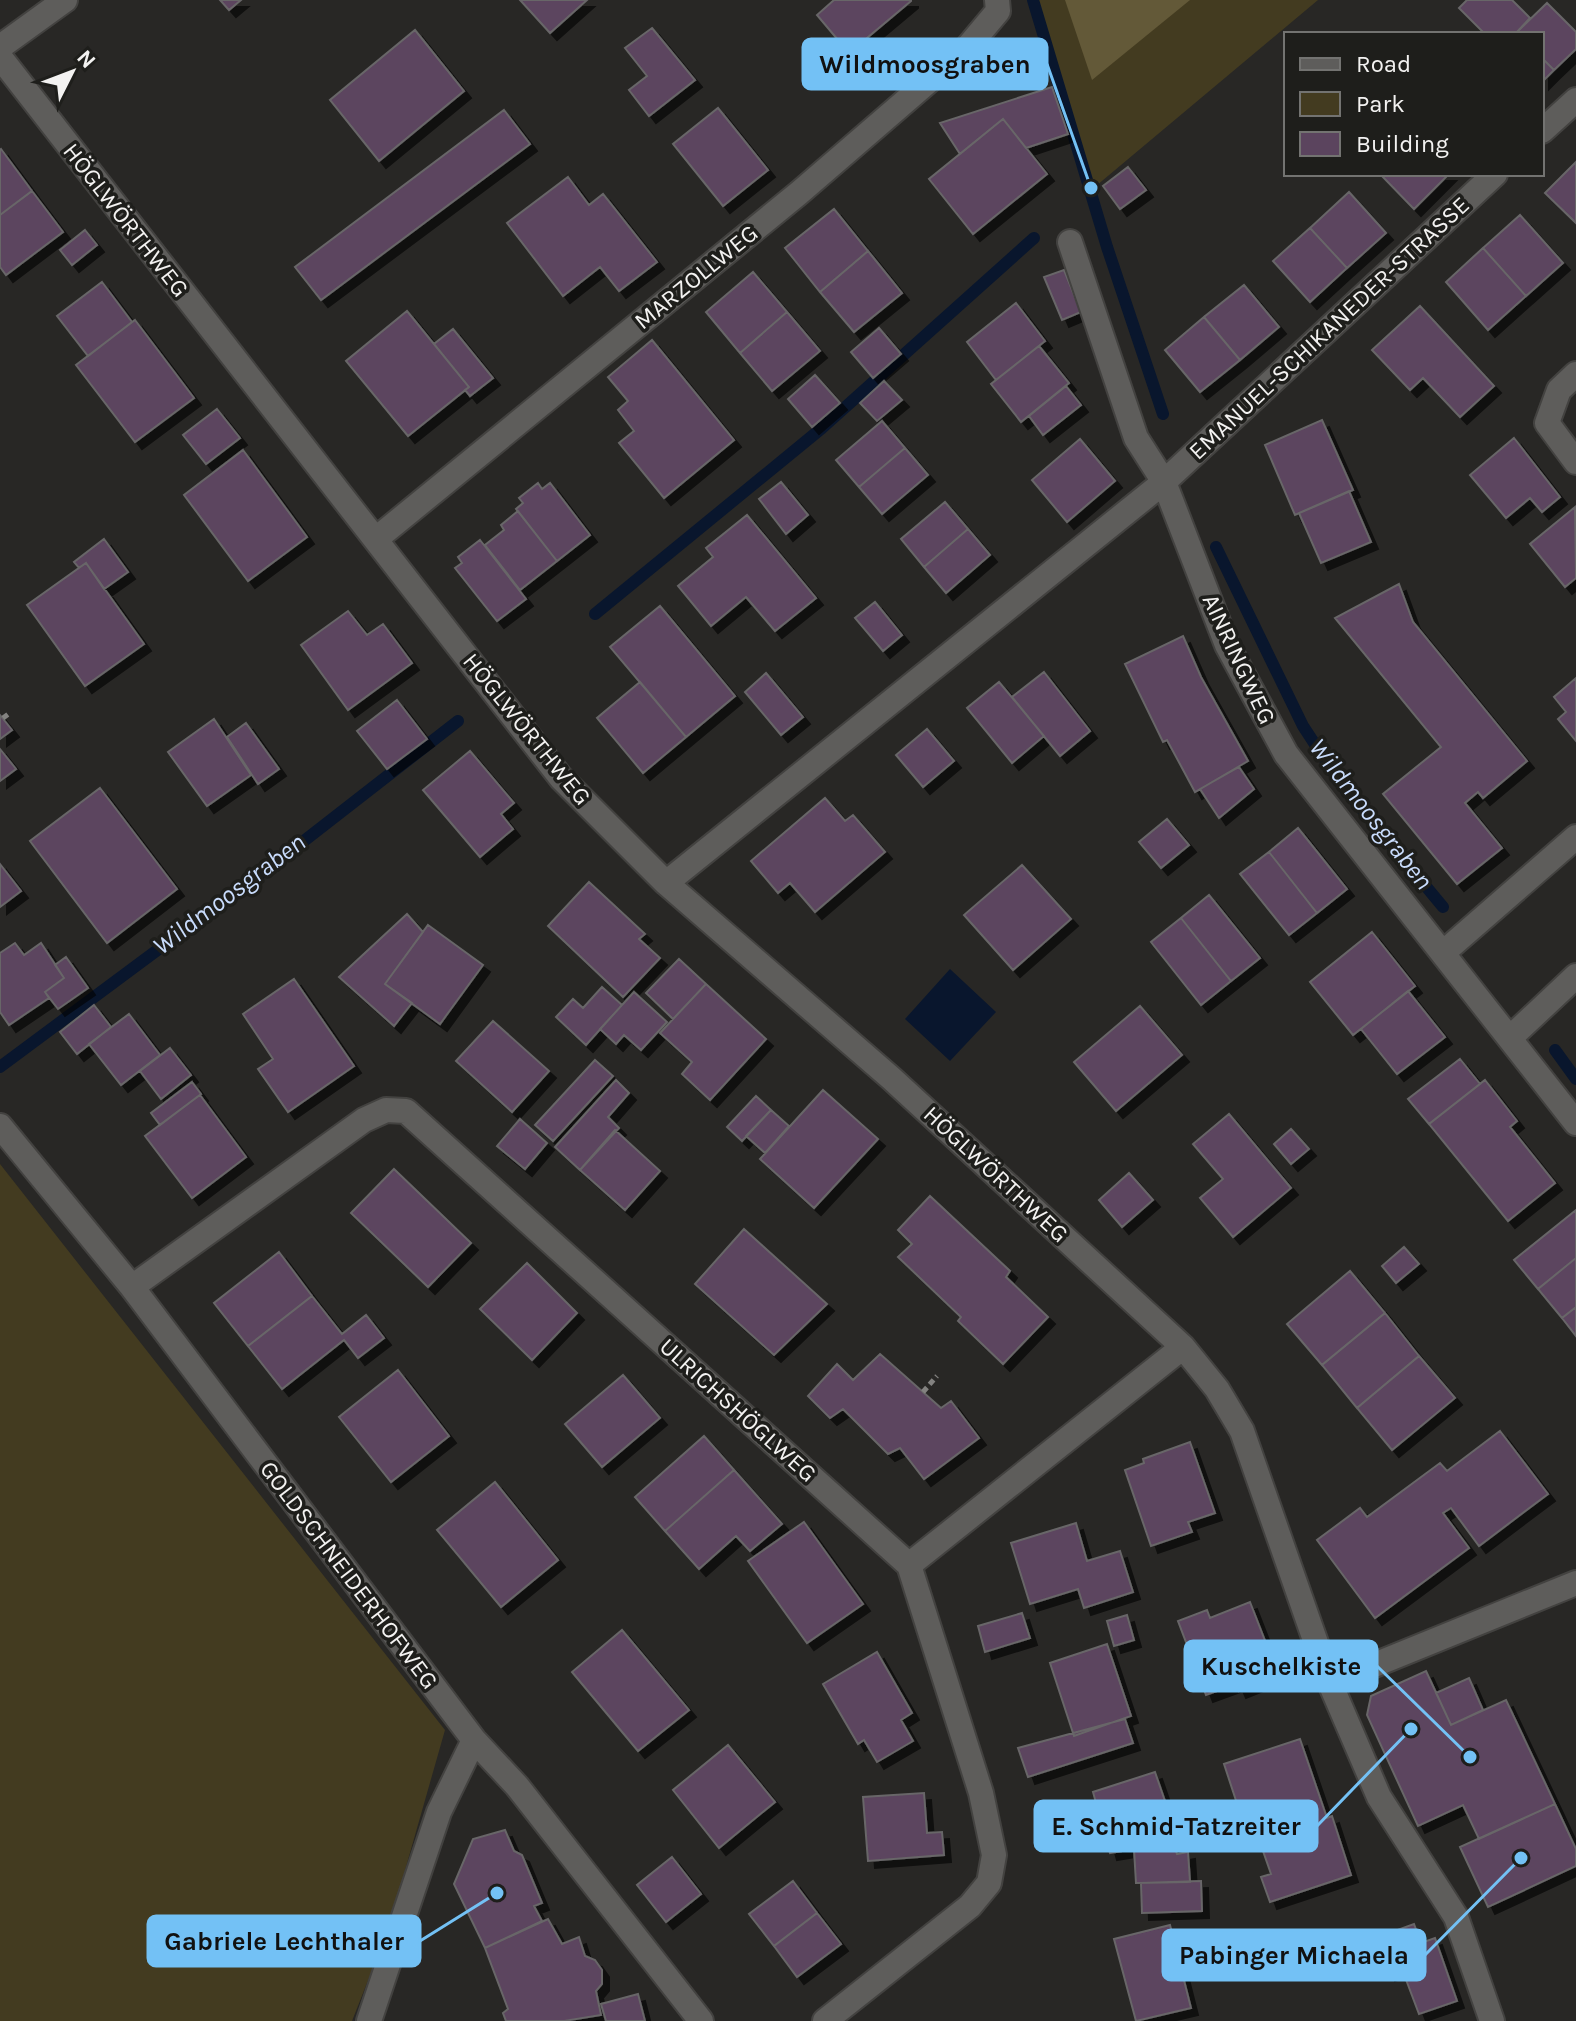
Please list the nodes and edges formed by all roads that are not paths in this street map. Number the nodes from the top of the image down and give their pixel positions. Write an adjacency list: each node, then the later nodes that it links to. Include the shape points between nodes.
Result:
1 (65, 0): 3 (street)
2 (997, 0): 13 (street, MARZOLLWEG, via 998,11 967,48 799,193)
3 (0, 47)
4 (0, 57): 5 (street, HÖGLWÖRTHWEG)
5 (8, 83): 13 (street, HÖGLWÖRTHWEG)
6 (1576, 100): 7 (street)
7 (1544, 129)
8 (1493, 176): 12 (street, EMANUEL-SCHIKANEDER-STRASSE)
9 (1070, 242): 12 (street, AINRINGWEG, via 1136,438)
10 (1576, 374): 11 (street, via 1559,390 1547,423)
11 (1576, 462)
12 (1164, 482): 15 (street); 16 (street, AINRINGWEG, via 1227,645 1286,754)
13 (376, 539): 15 (street, HÖGLWÖRTHWEG, via 561,778)
14 (1576, 837): 16 (street)
15 (666, 883): 22 (street, HÖGLWÖRTHWEG, via 891,1078)
16 (1444, 952): 18 (street, AINRINGWEG)
17 (1576, 976): 18 (street)
18 (1510, 1038): 19 (street, AINRINGWEG)
19 (1576, 1123)
20 (0, 1126): 21 (street, GOLDSCHNEIDERHOFWEG)
21 (132, 1287): 23 (street, ULRICHSHÖGLWEG, via 364,1120 386,1110 406,1111); 26 (street, GOLDSCHNEIDERHOFWEG)
22 (1183, 1347): 23 (street); 25 (street, HÖGLWÖRTHWEG, via 1242,1431)
23 (909, 1565): 30 (street, via 981,1793 994,1855 989,1883 970,1906)
24 (1576, 1583): 25 (street)
25 (1330, 1683): 27 (street, HÖGLWÖRTHWEG, via 1379,1797 1456,1917)
26 (474, 1740): 28 (street, via 439,1812); 29 (street, GOLDSCHNEIDERHOFWEG, via 517,1786)
27 (1490, 2017)
28 (369, 2021)
29 (701, 2021)
30 (825, 2021)

